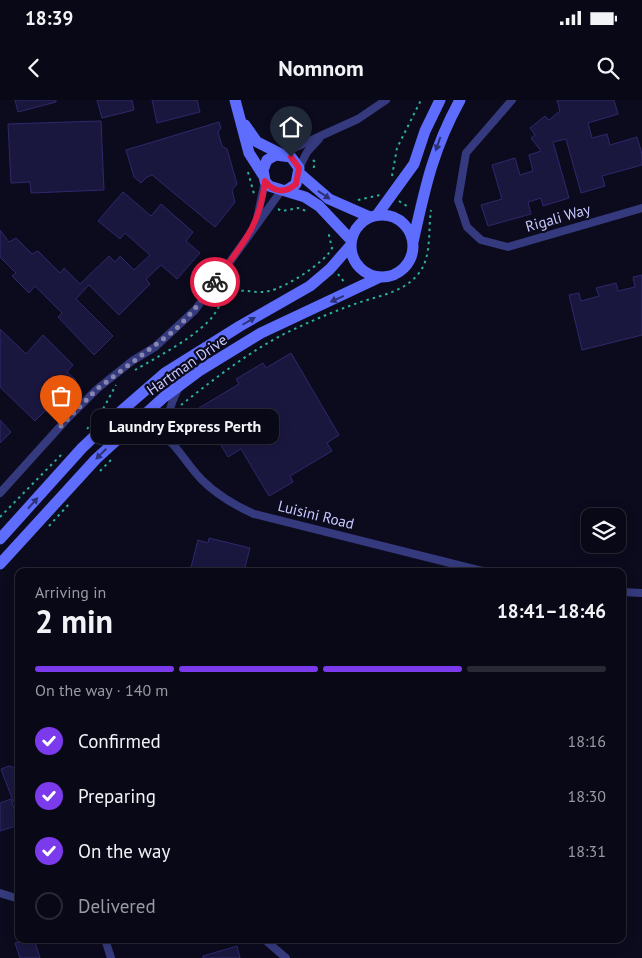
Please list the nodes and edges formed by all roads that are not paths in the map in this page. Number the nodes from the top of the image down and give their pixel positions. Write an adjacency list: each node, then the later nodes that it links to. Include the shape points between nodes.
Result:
1 (235, 100): 6 (main road)
2 (386, 100): 7 (street, via 358,119)
3 (440, 100): 13 (main road, via 414,164)
4 (460, 100): 16 (main road, one-way to 16, via 442,132 430,167 425,215)
5 (512, 100): 12 (street, Rigali Way, via 466,153 458,200 467,226 480,240 508,246)
6 (240, 118): 8 (main road, via 264,148); 10 (main road, via 253,160)
7 (322, 136): 8 (street); 9 (street, via 311,146)
8 (287, 152): 9 (main road); 10 (main road, via 267,160)
9 (299, 171): 11 (main road, via 296,184); 13 (main road, one-way to 13, via 329,199)
10 (264, 178): 11 (main road, via 269,186); 14 (street, via 263,200)
11 (284, 190): 14 (street); 15 (main road, via 319,206)
12 (642, 208)
13 (373, 216): 15 (main road, via 361,222); 16 (main road, via 397,218 405,224)
14 (255, 225): 21 (street, via 194,310 175,330 97,389)
15 (351, 243): 17 (main road, via 354,261 359,267); 22 (main road, Hartman Drive, one-way to 15, via 82,448 166,372 310,286 328,263)
16 (413, 243): 17 (main road, via 407,264 395,274)
17 (380, 277): 18 (main road, Hartman Drive, one-way to 18, via 261,333)
18 (181, 384): 19 (main road, Hartman Drive); 20 (street, via 169,406)
19 (130, 426): 20 (street, Luisini Road, via 146,427); 23 (main road, Hartman Drive, one-way to 23)
20 (170, 440): 24 (street, Luisini Road, via 201,479 227,502 254,514)
21 (0, 493)
22 (0, 539)
23 (0, 564)
24 (470, 568)
25 (626, 592): 26 (street)
26 (642, 593)
27 (0, 893): 28 (street)
28 (15, 898)
29 (106, 943): 31 (street)
30 (269, 943): 32 (street)
31 (111, 958)
32 (286, 958)

